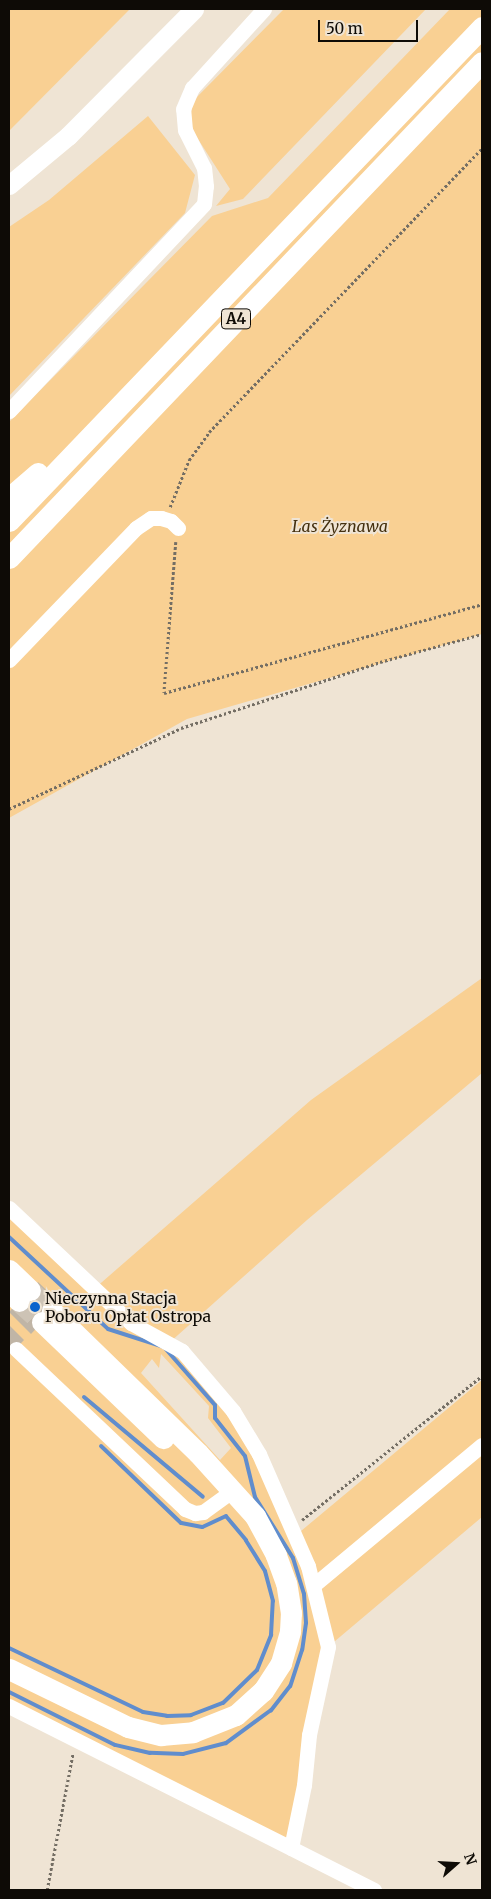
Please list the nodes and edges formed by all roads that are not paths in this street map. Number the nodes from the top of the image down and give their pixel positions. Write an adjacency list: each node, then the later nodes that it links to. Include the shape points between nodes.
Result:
1 (194, 9): 5 (main road, via 68,136)
2 (264, 9): 6 (lane, via 192,88 183,109 184,130 204,168 204,204)
3 (482, 27): 7 (highway, A4)
4 (482, 62): 11 (highway, A4)
5 (9, 185)
6 (9, 411)
7 (98, 428): 8 (highway); 9 (highway, A4)
8 (9, 498)
9 (9, 521)
10 (178, 528): 12 (lane, via 171,521 151,518 129,534)
11 (9, 558)
12 (9, 660)
13 (9, 1208): 20 (lane, via 131,1323 182,1351 199,1368 233,1411 259,1454)
14 (9, 1270): 15 (highway)
15 (19, 1294)
16 (16, 1349): 18 (lane, via 185,1509 203,1512)
17 (482, 1445): 20 (lane)
18 (224, 1497): 19 (highway); 19 (highway, via 47,1317 220,1476 255,1516)
19 (272, 1546): 21 (highway, via 290,1598 292,1613 287,1648 263,1691 222,1722 194,1732 161,1735 145,1732)
20 (315, 1584): 23 (lane, via 328,1647 309,1736 304,1784)
21 (9, 1669)
22 (9, 1706): 23 (lane)
23 (291, 1848): 24 (lane)
24 (374, 1890)

